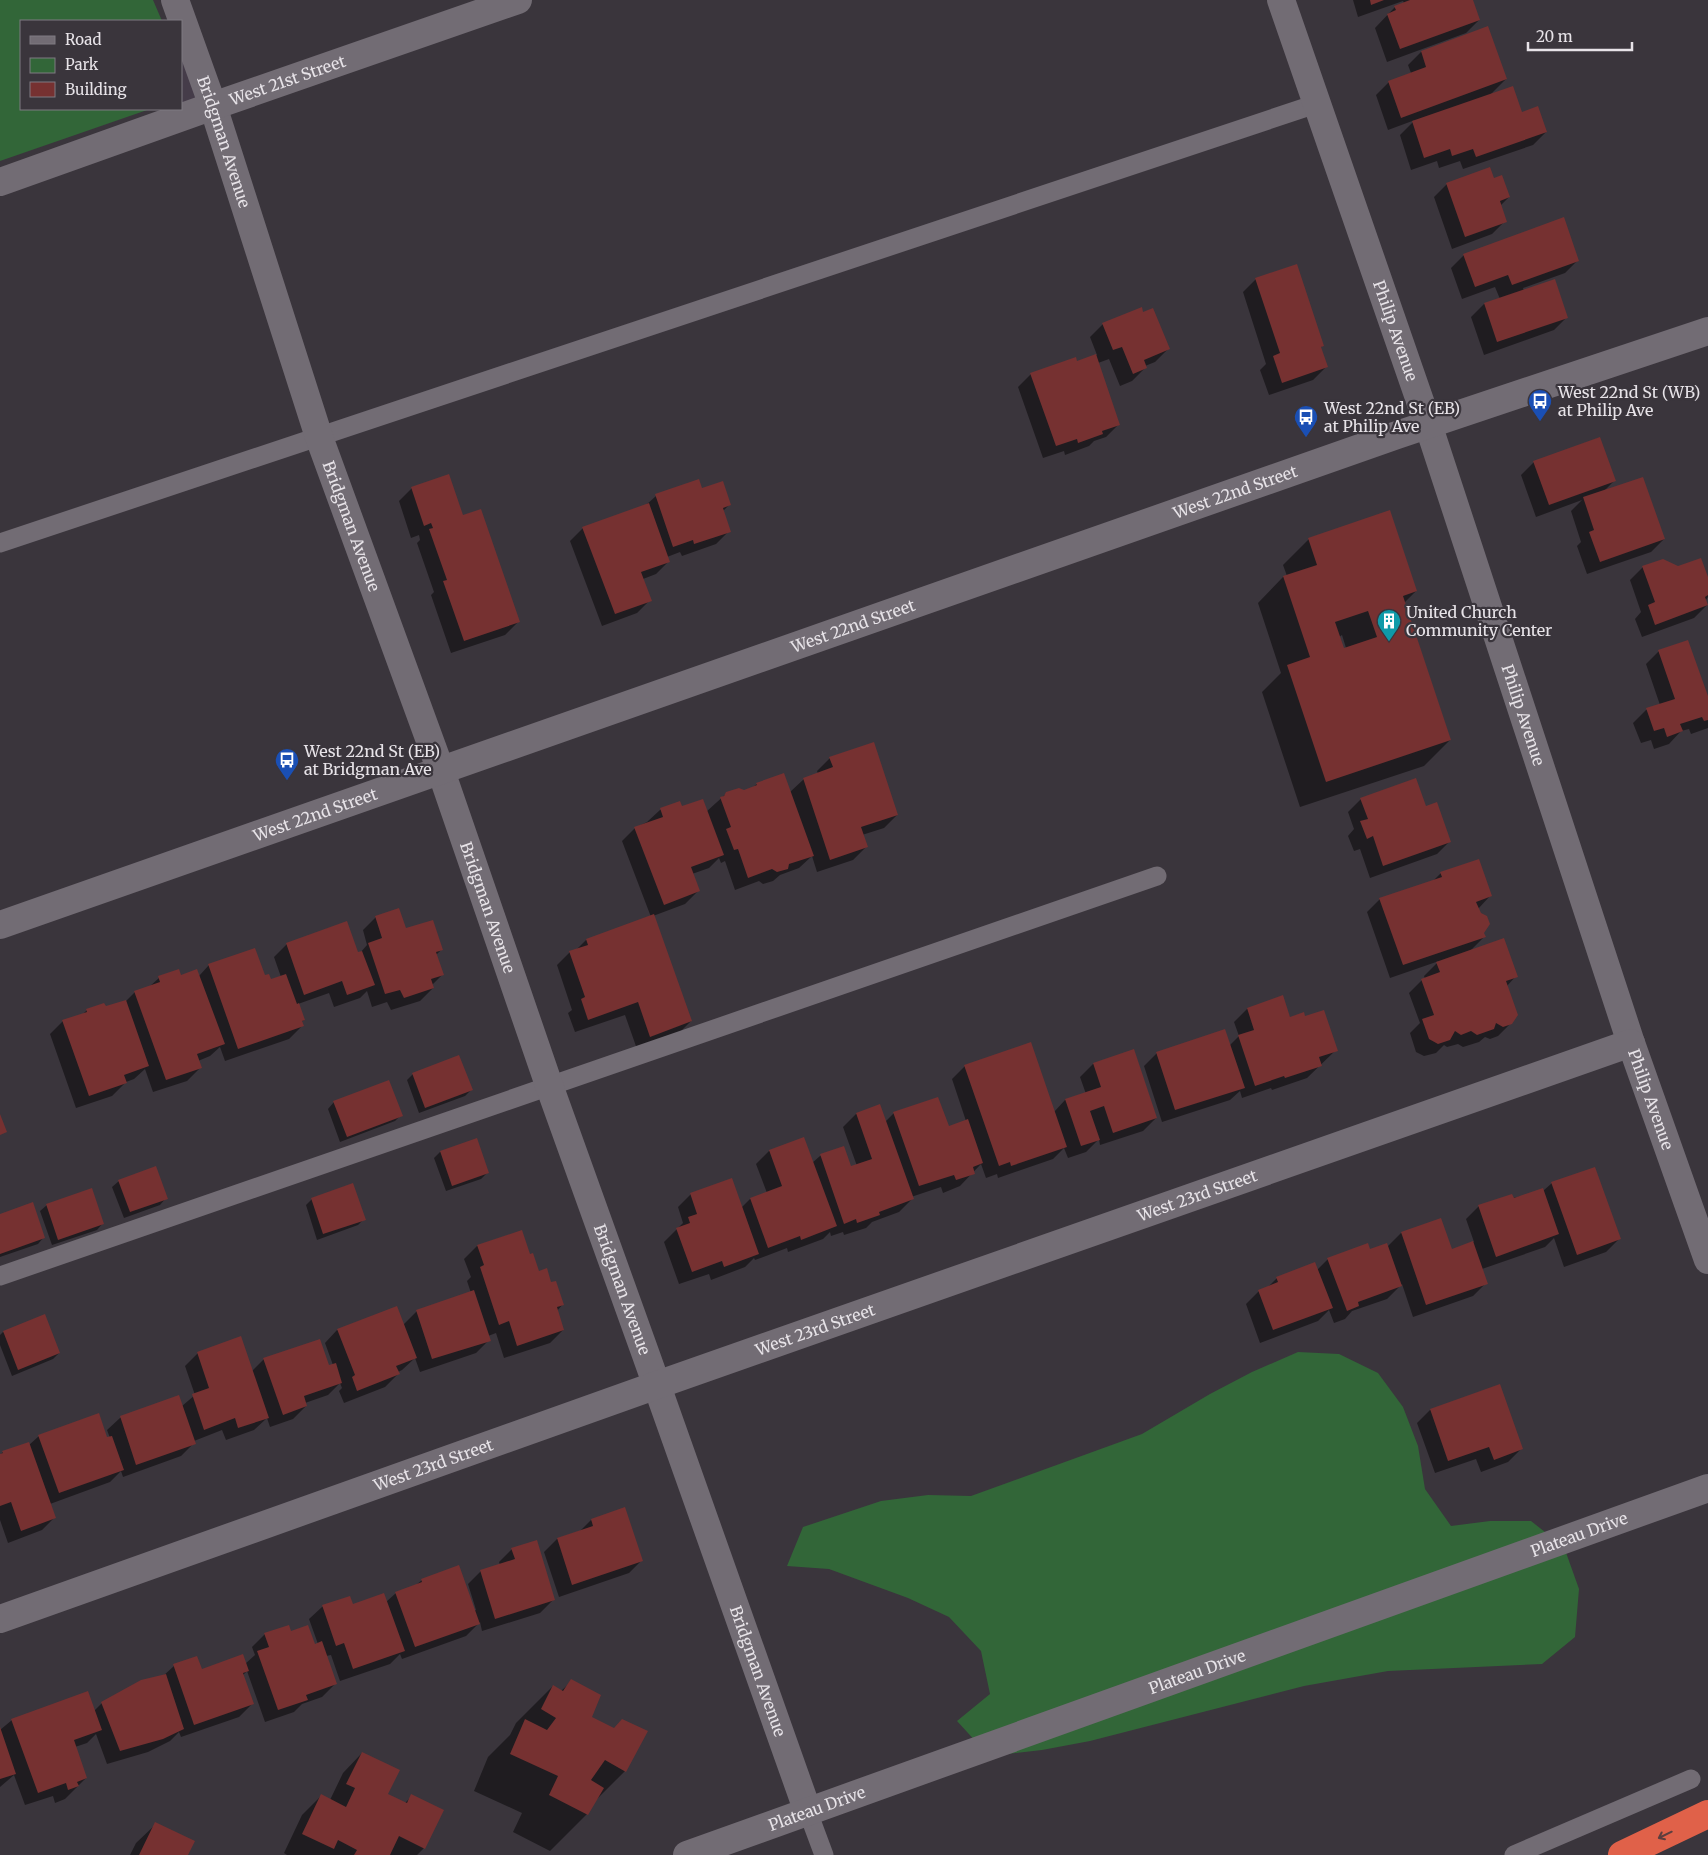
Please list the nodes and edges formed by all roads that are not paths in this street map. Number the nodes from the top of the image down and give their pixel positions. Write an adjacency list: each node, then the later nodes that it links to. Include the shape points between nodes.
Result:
1 (175, 0): 5 (street, Bridgman Avenue)
2 (518, 0): 7 (street, West 21st Street)
3 (1280, 0): 6 (street, Philip Avenue)
4 (182, 20): 7 (street, Bridgman Avenue)
5 (182, 20)
6 (1316, 104): 10 (street, Philip Avenue); 11 (lane)
7 (212, 106): 8 (street, West 21st Street); 11 (street, Bridgman Avenue)
8 (0, 182)
9 (1708, 331): 10 (street, West 22nd Street)
10 (1428, 424): 13 (street, West 22nd Street); 16 (street, Philip Avenue)
11 (319, 437): 12 (lane); 13 (street, Bridgman Avenue)
12 (0, 543)
13 (441, 771): 15 (street, West 22nd Street); 17 (street, Bridgman Avenue)
14 (1157, 876): 17 (lane)
15 (0, 925)
16 (1631, 1044): 18 (street, Philip Avenue); 20 (street, West 23rd Street)
17 (548, 1085): 19 (lane); 20 (street, Bridgman Avenue)
18 (1708, 1260)
19 (0, 1276)
20 (657, 1385): 22 (street, West 23rd Street); 24 (street, Bridgman Avenue)
21 (1708, 1488): 24 (street, Plateau Drive)
22 (0, 1619)
23 (1691, 1779): 28 (lane)
24 (808, 1812): 26 (street, Plateau Drive); 27 (lane)
25 (1708, 1814): 29 (highway, one-way to 29)
26 (687, 1855)
27 (824, 1855)
28 (1514, 1855)
29 (1622, 1855)

